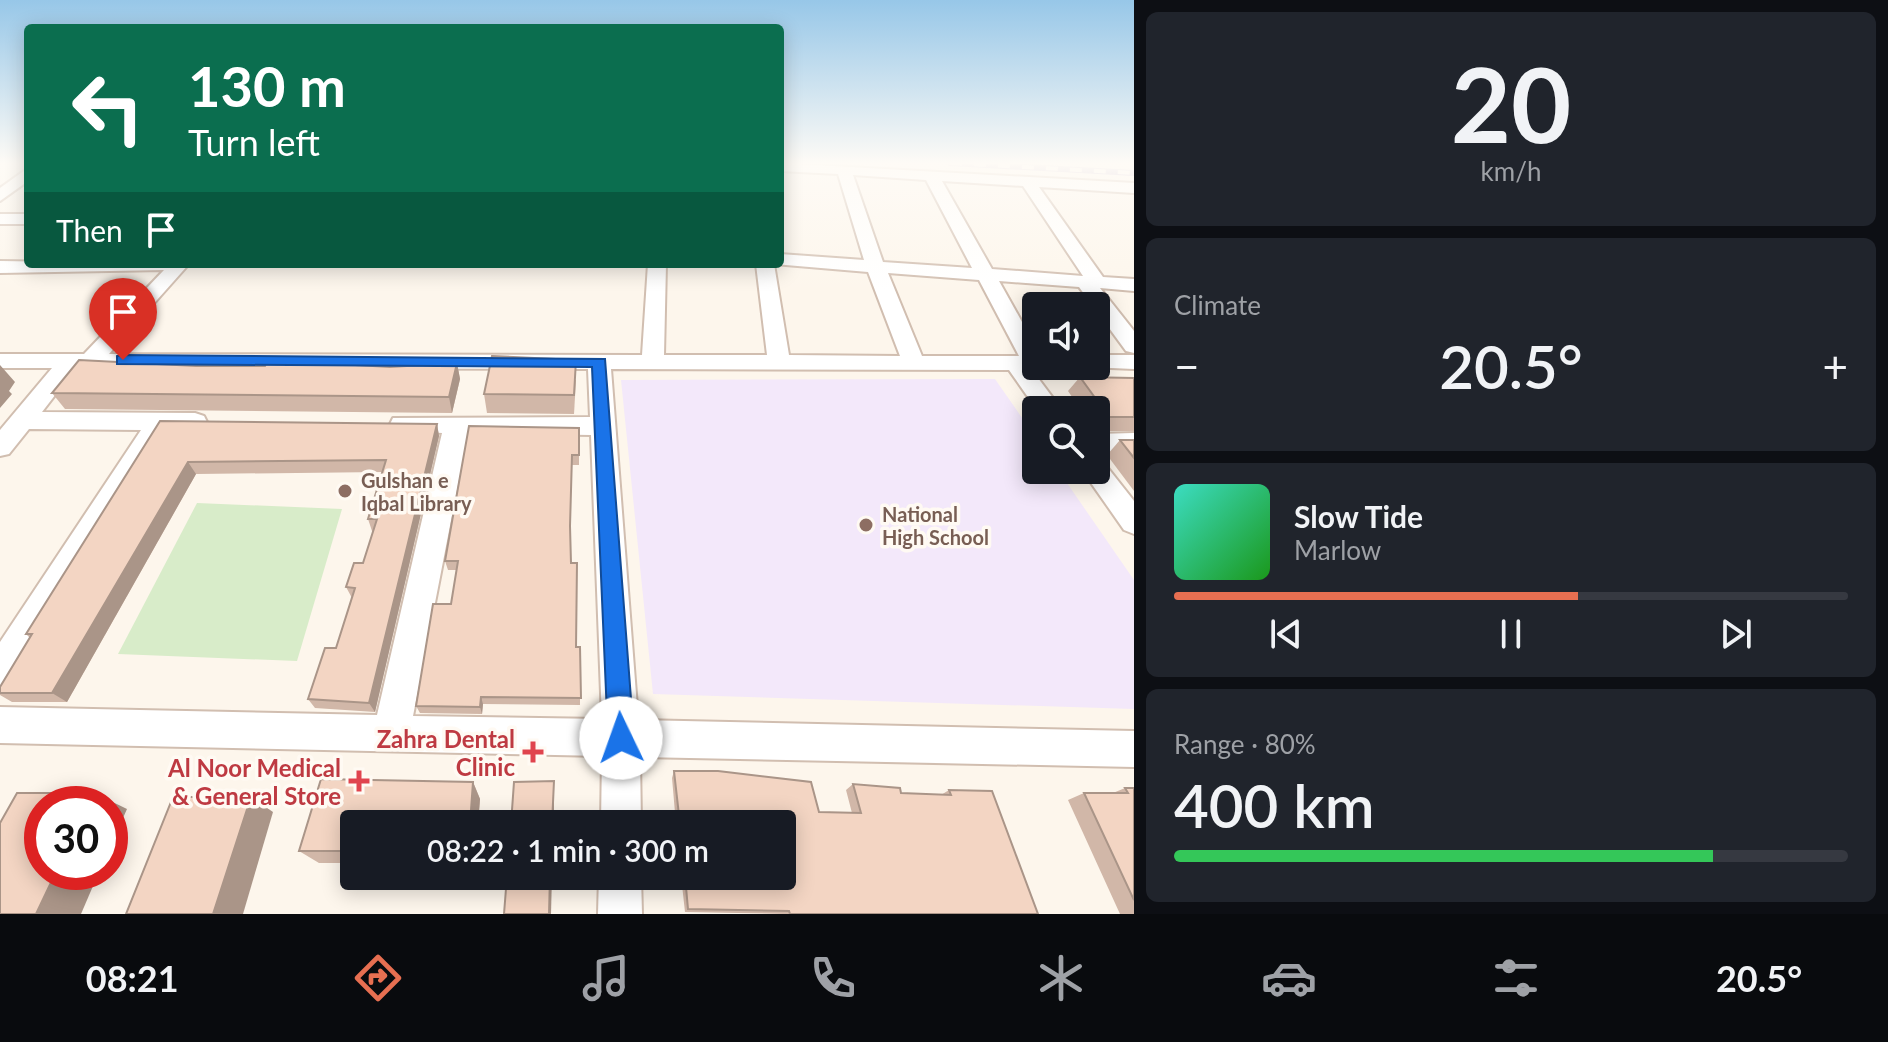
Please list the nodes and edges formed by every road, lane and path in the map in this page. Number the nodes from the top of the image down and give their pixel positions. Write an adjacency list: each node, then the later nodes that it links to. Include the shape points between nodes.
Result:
1 (856, 206): 8 (street)
2 (948, 206): 13 (street)
3 (1043, 206): 14 (street)
4 (0, 219): 5 (street)
5 (24, 219)
6 (784, 260): 8 (street)
7 (24, 266): 9 (street)
8 (875, 266): 13 (street); 23 (street)
9 (0, 267)
10 (175, 268): 18 (street)
11 (657, 268): 19 (street)
12 (766, 268): 22 (street)
13 (985, 274): 14 (street); 17 (street)
14 (1091, 282): 15 (street); 16 (street)
15 (1134, 285)
16 (1134, 346)
17 (1022, 351)
18 (81, 360): 20 (street); 21 (street); 27 (street)
19 (653, 360): 21 (street); 22 (street)
20 (0, 361)
21 (599, 362): 32 (street)
22 (779, 362): 23 (street)
23 (914, 362): 26 (street)
24 (1110, 362): 25 (street)
25 (1134, 362)
26 (1022, 363)
27 (23, 420): 28 (street); 35 (street)
28 (160, 421): 29 (street); 38 (street)
29 (222, 422)
30 (379, 423): 31 (street)
31 (457, 424): 32 (street); 40 (street)
32 (604, 426): 41 (street)
33 (1134, 442): 34 (street)
34 (1110, 443)
35 (0, 447)
36 (1107, 484): 37 (street)
37 (1130, 512)
38 (0, 672)
39 (0, 725): 40 (street)
40 (391, 733): 41 (street)
41 (621, 738): 42 (street); 43 (street)
42 (1134, 749)
43 (621, 810)
44 (620, 890): 45 (street)
45 (620, 914)

